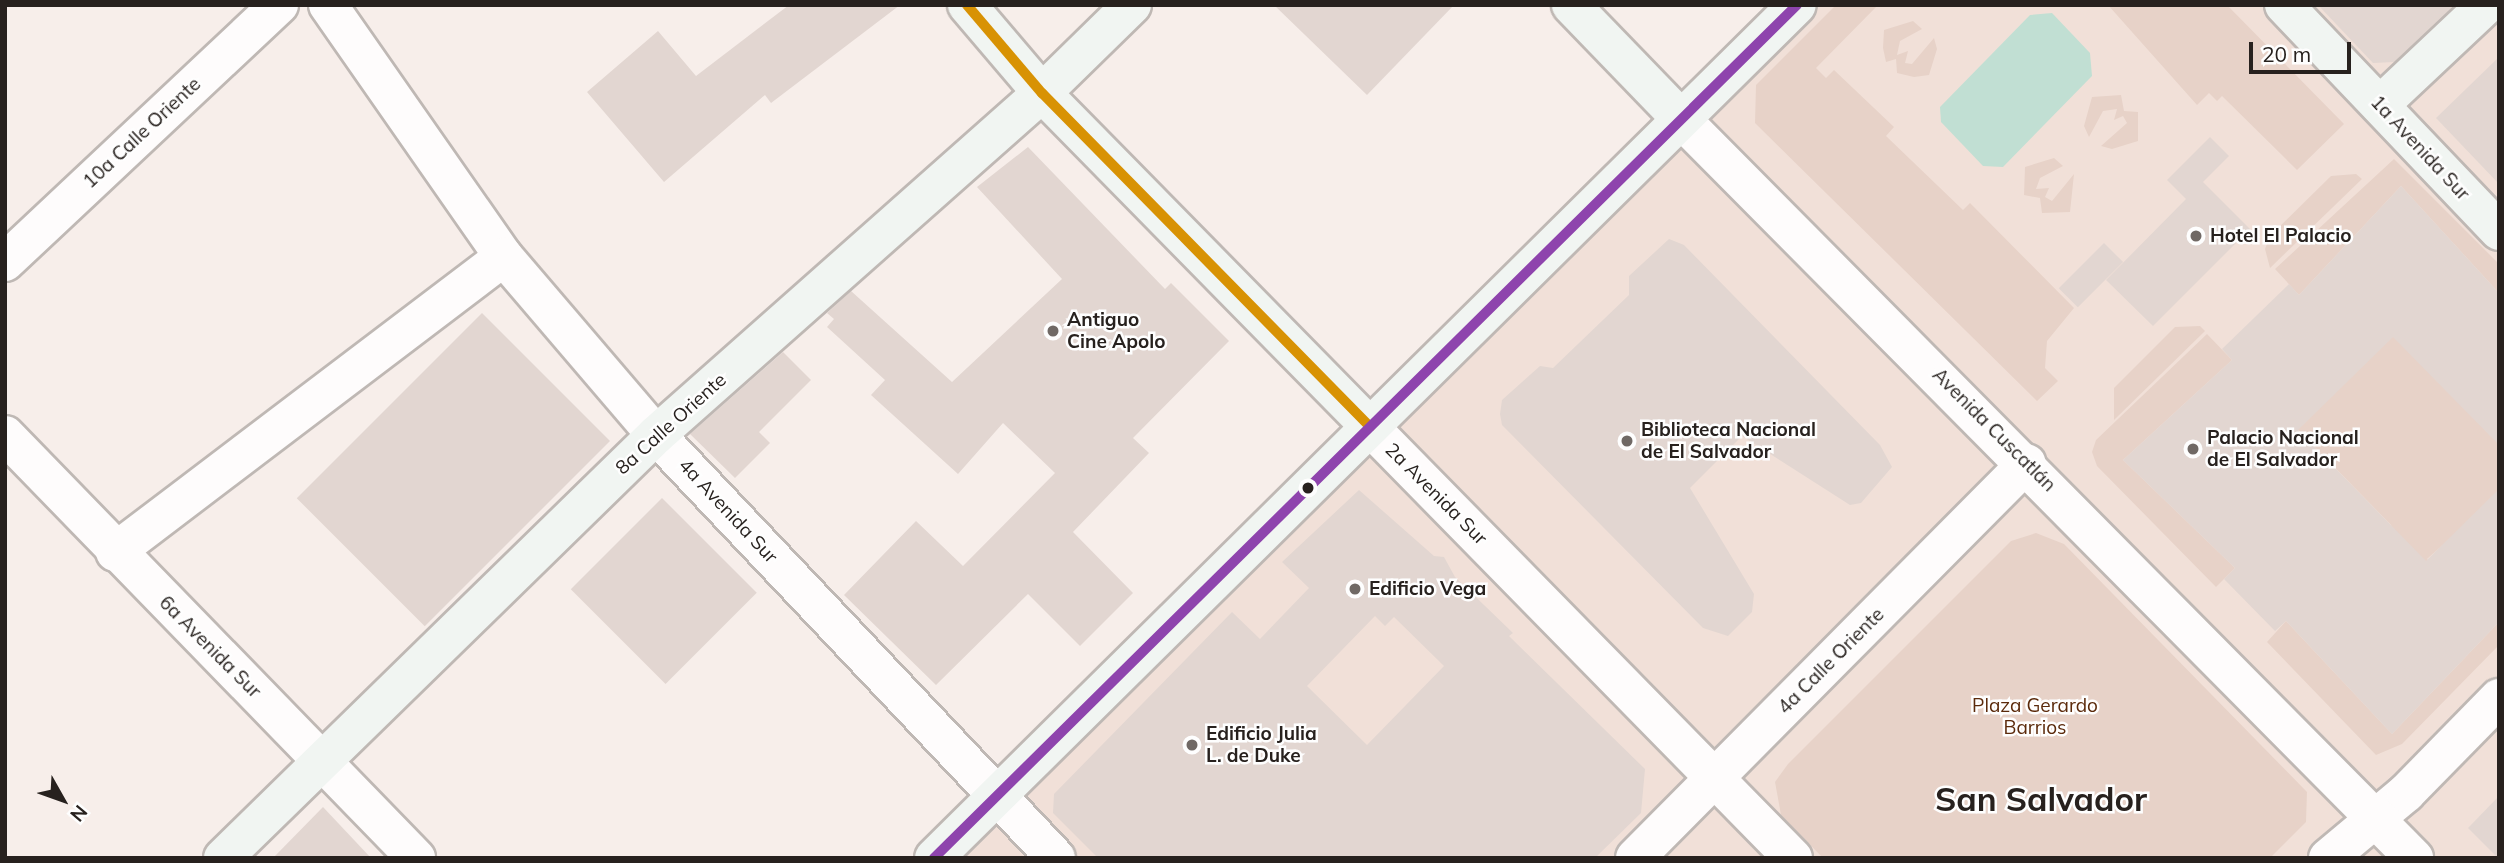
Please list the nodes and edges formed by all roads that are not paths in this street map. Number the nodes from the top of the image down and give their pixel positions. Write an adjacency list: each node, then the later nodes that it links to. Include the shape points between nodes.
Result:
1 (279, 5): 14 (street, 10a Calle Oriente)
2 (328, 5): 13 (street, 4a Avenida Sur)
3 (967, 5): 9 (main road, 2a Avenida Sur)
4 (1132, 5): 9 (main road, 8a Calle Oriente)
5 (1571, 5): 11 (main road, Avenida Cuscatlán)
6 (1797, 5): 11 (main road)
7 (2284, 5): 10 (main road, 1a Avenida Sur)
8 (2486, 5): 10 (main road)
9 (1042, 93): 15 (main road, 2a Avenida Sur); 17 (main road, 8a Calle Oriente)
10 (2380, 105): 12 (main road, 1a Avenida Sur)
11 (1681, 119): 15 (main road); 18 (street, Avenida Cuscatlán)
12 (2499, 231)
13 (503, 257): 17 (street, 4a Avenida Sur); 19 (street)
14 (5, 262)
15 (1370, 427): 22 (street, 2a Avenida Sur); 23 (main road)
16 (5, 435): 19 (street, 6a Avenida Sur)
17 (656, 435): 21 (main road, 8a Calle Oriente); 23 (street, 4a Avenida Sur)
18 (2027, 463): 22 (street, 4a Calle Oriente); 24 (street, Avenida Cuscatlán)
19 (115, 552): 21 (street, 6a Avenida Sur)
20 (2499, 698): 24 (street)
21 (321, 759): 25 (main road, 8a Calle Oriente); 26 (street, 6a Avenida Sur)
22 (1716, 776): 29 (street, 4a Calle Oriente); 30 (street, 2a Avenida Sur)
23 (998, 795): 27 (main road); 28 (street, 4a Avenida Sur)
24 (2378, 819): 31 (street); 32 (street, Avenida Cuscatlán)
25 (223, 858)
26 (416, 858)
27 (934, 858)
28 (1056, 858)
29 (1635, 858)
30 (1793, 858)
31 (2328, 858)
32 (2414, 858)

